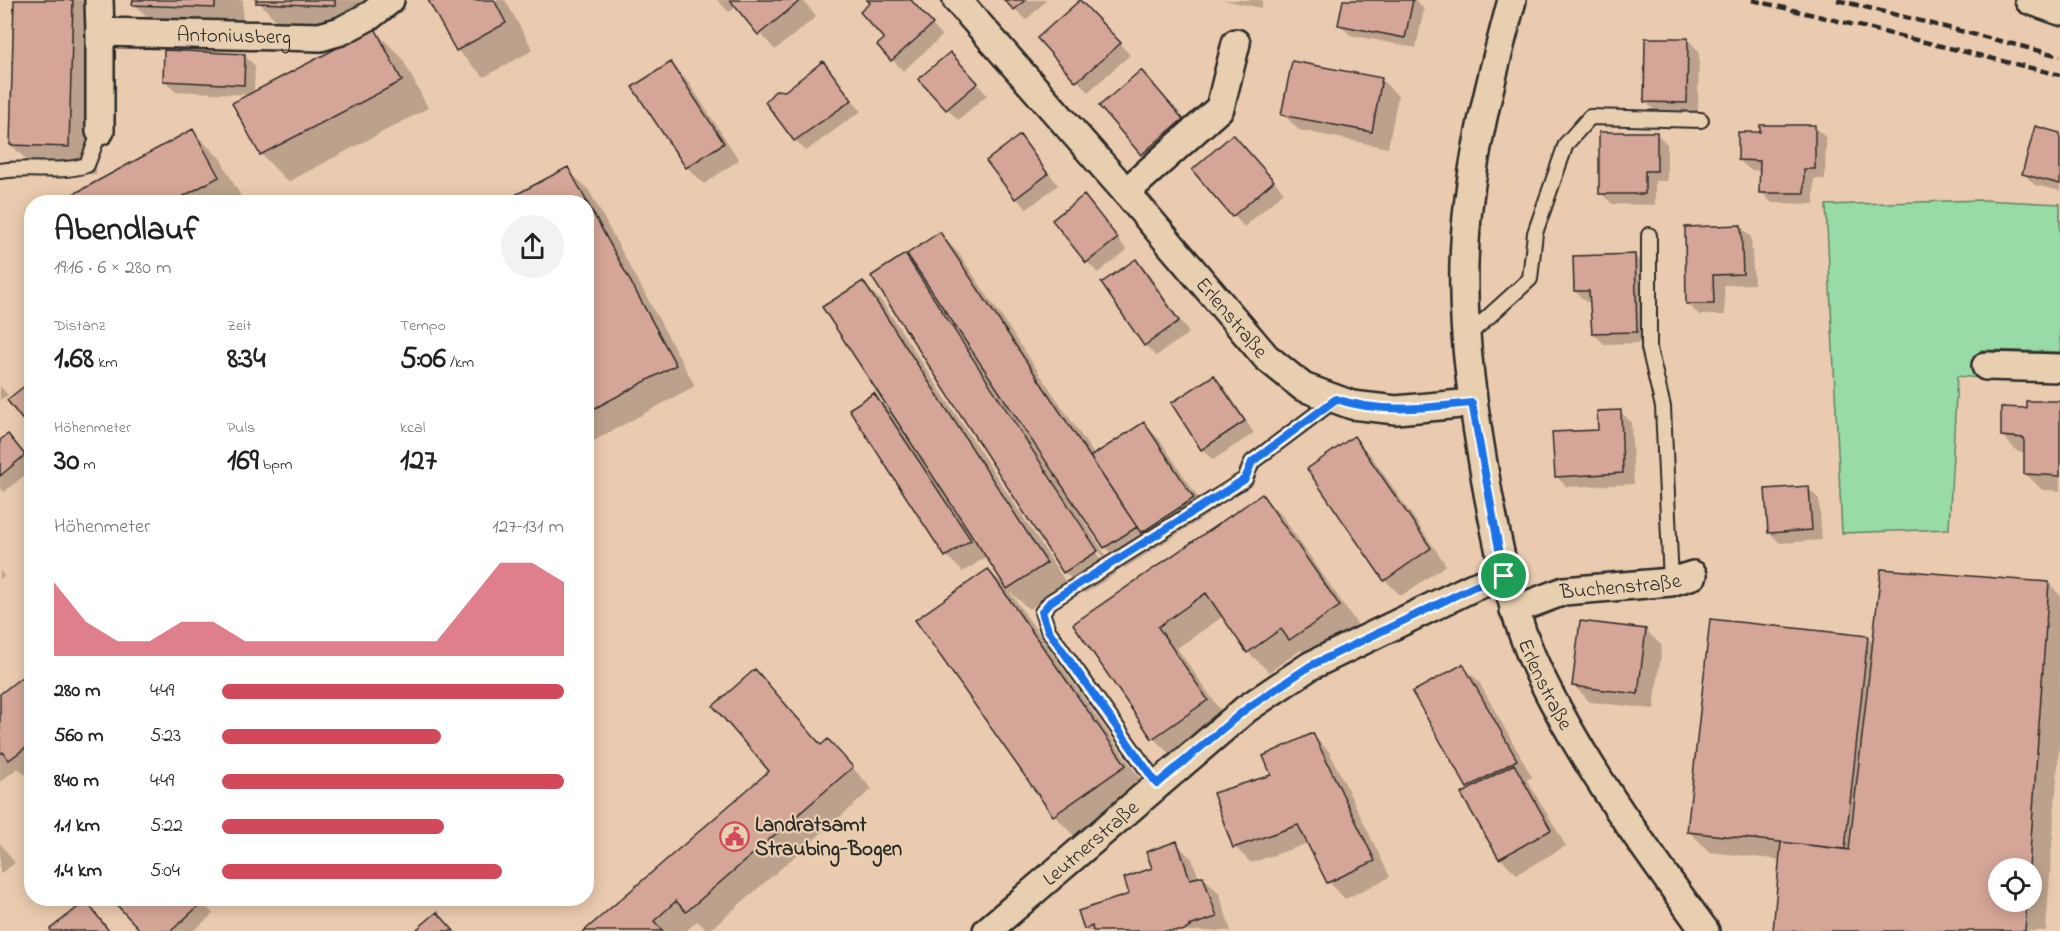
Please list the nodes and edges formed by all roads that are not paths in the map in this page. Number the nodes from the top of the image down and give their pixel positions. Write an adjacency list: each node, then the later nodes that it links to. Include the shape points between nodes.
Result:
1 (99, 0): 7 (street)
2 (390, 0): 7 (street, Antoniusberg, via 341,31 320,37)
3 (957, 0): 12 (street, Erlenstraße)
4 (1512, 0): 14 (street, Erlenstraße, via 1486,99 1469,202 1464,263)
5 (2029, 0): 6 (street)
6 (2060, 10)
7 (100, 32): 10 (street)
8 (1236, 43): 12 (street, via 1220,108)
9 (1701, 120): 14 (lane, via 1590,117 1566,144 1535,233 1530,279)
10 (100, 131): 11 (lane, via 87,165 67,171)
11 (0, 171)
12 (1126, 192): 17 (street, Erlenstraße, via 1266,357 1303,387)
13 (1649, 235): 20 (lane, via 1649,348 1663,407)
14 (1466, 338): 18 (street, Erlenstraße)
15 (1986, 366): 16 (street)
16 (2060, 368)
17 (1336, 399): 18 (street, Erlenstraße, via 1352,405 1396,410); 22 (lane, via 1252,462 1245,479 1050,602 1042,612 1048,630)
18 (1472, 403): 19 (street, Erlenstraße)
19 (1504, 576): 21 (street, Erlenstraße); 22 (street, Leutnerstraße, via 1473,587 1310,666 1246,709)
20 (1682, 578): 21 (street, Buchenstraße, via 1564,591)
21 (1514, 610): 24 (street, Erlenstraße, via 1539,675 1571,732)
22 (1157, 784): 23 (street, Leutnerstraße)
23 (999, 927)
24 (1705, 931)

